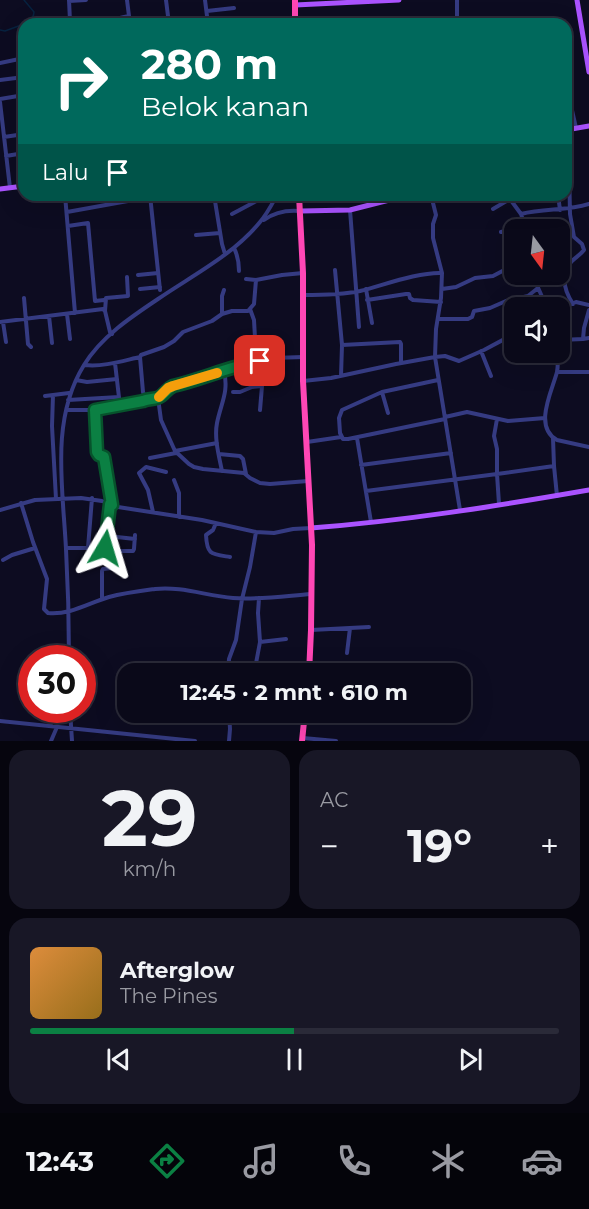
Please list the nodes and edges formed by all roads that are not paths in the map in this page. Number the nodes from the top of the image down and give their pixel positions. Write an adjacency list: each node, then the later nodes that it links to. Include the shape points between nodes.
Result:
1 (86, 0): 8 (street)
2 (127, 0): 12 (street)
3 (166, 0): 15 (street)
4 (205, 0): 11 (street)
5 (399, 0): 9 (main road)
6 (457, 0): 18 (street)
7 (577, 0): 21 (main road)
8 (69, 1): 13 (street)
9 (295, 2): 17 (highway)
10 (234, 8): 11 (street)
11 (207, 11): 16 (street)
12 (129, 16): 14 (street)
13 (71, 18)
14 (124, 18)
15 (168, 18)
16 (208, 18)
17 (295, 18)
18 (458, 18)
19 (18, 59): 20 (street)
20 (0, 63)
21 (589, 72)
22 (18, 77): 23 (street)
23 (0, 80)
24 (18, 96): 25 (street)
25 (0, 101): 27 (street)
26 (572, 112): 29 (street)
27 (1, 116): 32 (street)
28 (587, 126): 29 (main road)
29 (576, 128): 30 (main road)
30 (572, 129)
31 (18, 135): 32 (street)
32 (4, 137): 34 (street)
33 (18, 154): 34 (street)
34 (6, 156): 35 (street)
35 (7, 167): 36 (street); 38 (street)
36 (0, 168)
37 (18, 187): 38 (main road)
38 (10, 188): 39 (main road)
39 (0, 189)
40 (66, 201): 59 (street)
41 (124, 201): 59 (street)
42 (151, 201): 74 (street)
43 (215, 201): 67 (street)
44 (256, 201): 60 (street)
45 (274, 201): 63 (street)
46 (300, 201): 58 (highway)
47 (380, 201): 56 (main road)
48 (433, 201): 76 (street, via 436,214 433,238)
49 (504, 201): 55 (street)
50 (512, 201): 61 (street)
51 (559, 201): 57 (street)
52 (570, 201): 54 (street)
53 (589, 204): 54 (street)
54 (570, 208): 57 (street); 95 (street, via 574,237 584,250 570,263 564,280 565,292)
55 (493, 209)
56 (350, 210): 58 (main road); 87 (street)
57 (560, 210): 61 (street)
58 (301, 211): 63 (street, via 281,212); 75 (highway)
59 (67, 212): 64 (street)
60 (232, 214)
61 (521, 214): 62 (street)
62 (523, 219)
63 (261, 222): 69 (street)
64 (68, 226): 92 (street, via 88,223 95,301); 101 (street)
65 (501, 232): 66 (street)
66 (504, 232)
67 (220, 233): 68 (street); 70 (street)
68 (196, 235)
69 (234, 248): 70 (street); 73 (street)
70 (225, 254): 110 (street)
71 (335, 270): 89 (street)
72 (504, 270): 85 (street)
73 (239, 271)
74 (158, 273): 77 (street); 83 (street, via 160,288)
75 (303, 273): 80 (street); 88 (highway)
76 (442, 273): 84 (street); 85 (street)
77 (138, 275)
78 (127, 277): 100 (street, via 128,296 106,298)
79 (246, 279): 80 (street)
80 (256, 280): 98 (street)
81 (537, 285): 82 (street)
82 (538, 288): 90 (street); 106 (street, via 528,296 474,311 468,319)
83 (140, 289)
84 (366, 289): 87 (street); 93 (street)
85 (442, 289): 94 (street)
86 (224, 290): 103 (street)
87 (355, 292): 89 (street); 109 (street)
88 (303, 295): 89 (street); 122 (highway)
89 (338, 295): 118 (street)
90 (542, 297)
91 (24, 298): 105 (street)
92 (104, 300)
93 (368, 300): 94 (street, via 409,294 413,300); 108 (street)
94 (441, 302): 106 (street)
95 (573, 304): 96 (street); 97 (street)
96 (570, 305)
97 (589, 305)
98 (250, 309): 103 (street); 124 (street)
99 (589, 310): 114 (street)
100 (105, 311): 101 (street); 110 (street)
101 (75, 313): 102 (street)
102 (67, 314): 104 (street); 112 (street)
103 (222, 314): 121 (street)
104 (49, 316): 105 (street); 117 (street)
105 (26, 318): 107 (street); 119 (street)
106 (438, 319): 123 (street)
107 (2, 322): 116 (street)
108 (372, 323)
109 (359, 327)
110 (112, 334): 128 (street)
111 (589, 338): 114 (street)
112 (70, 339)
113 (504, 339): 120 (street)
114 (583, 339): 115 (street)
115 (570, 340)
116 (6, 342)
117 (52, 343)
118 (342, 345): 126 (street, via 399,342); 132 (street)
119 (31, 347)
120 (481, 351): 123 (street, via 459,361); 133 (street)
121 (140, 357): 125 (street); 146 (street)
122 (303, 357): 124 (street); 137 (highway)
123 (435, 357): 126 (street); 136 (street)
124 (260, 361): 129 (street); 138 (street)
125 (115, 363): 128 (street); 134 (street)
126 (401, 363): 132 (street)
127 (558, 363): 130 (street)
128 (84, 365): 135 (street)
129 (224, 371): 145 (street, via 168,388); 160 (street, via 226,386)
130 (557, 372): 131 (street); 154 (street)
131 (589, 372)
132 (340, 376): 137 (street)
133 (491, 376)
134 (117, 379): 135 (street); 144 (street)
135 (76, 380): 141 (street)
136 (438, 380): 140 (street); 153 (street)
137 (303, 381): 159 (highway)
138 (262, 386): 139 (street); 151 (street)
139 (233, 392)
140 (382, 392): 152 (street); 156 (street, via 341,412)
141 (70, 393): 142 (street); 147 (street)
142 (53, 395): 143 (street); 179 (street)
143 (45, 396)
144 (119, 397): 147 (street); 148 (street)
145 (158, 398): 146 (street); 162 (street, via 161,420)
146 (146, 399): 148 (street)
147 (68, 400): 149 (street)
148 (120, 406): 150 (street)
149 (66, 410): 150 (street); 180 (street, via 62,439)
150 (95, 410): 182 (street, via 97,452 104,457)
151 (260, 410)
152 (388, 413)
153 (445, 418): 155 (street, via 471,412); 157 (street); 163 (street)
154 (545, 418): 155 (street); 158 (street)
155 (497, 419): 171 (street)
156 (341, 437): 157 (street); 159 (street)
157 (357, 438): 166 (street)
158 (553, 438): 161 (street); 167 (street)
159 (307, 442): 174 (highway)
160 (217, 443): 162 (street); 164 (street)
161 (589, 447)
162 (176, 452): 165 (street); 168 (street, via 194,467)
163 (451, 453): 166 (street); 173 (street)
164 (219, 454): 168 (street); 170 (street, via 240,456)
165 (150, 458)
166 (361, 465): 176 (street)
167 (554, 466): 171 (street); 177 (street)
168 (222, 471): 170 (street)
169 (165, 472): 186 (street, via 146,467 139,473)
170 (246, 474): 174 (street, via 260,483)
171 (497, 474): 173 (street); 183 (street)
172 (174, 480): 187 (street)
173 (455, 480): 176 (street); 185 (street)
174 (308, 481): 190 (highway)
175 (589, 490): 177 (main road)
176 (366, 492): 188 (street)
177 (557, 496): 183 (main road)
178 (92, 498): 180 (street); 182 (street); 195 (street)
179 (56, 499): 180 (street); 181 (street)
180 (63, 499): 194 (street)
181 (21, 503): 184 (street); 193 (street)
182 (111, 504): 186 (street); 196 (street)
183 (499, 504): 185 (main road)
184 (0, 510)
185 (460, 510): 188 (main road)
186 (153, 513): 187 (street)
187 (179, 517): 189 (street)
188 (370, 522): 190 (main road)
189 (216, 523): 191 (street); 197 (street, via 206,535 208,549 212,555)
190 (311, 528): 191 (street); 200 (highway)
191 (256, 532): 203 (street)
192 (117, 537): 196 (street, via 135,537 133,551)
193 (35, 548): 198 (street); 204 (street, via 47,579 45,611)
194 (66, 548): 195 (street); 204 (street)
195 (88, 548): 196 (street)
196 (105, 548)
197 (230, 556)
198 (3, 560)
199 (112, 568): 202 (street, via 102,571)
200 (312, 594): 201 (street); 207 (highway)
201 (259, 598): 203 (street); 209 (street)
202 (102, 599): 203 (street, via 170,589); 204 (street)
203 (242, 599): 212 (street)
204 (69, 611): 210 (street)
205 (369, 627): 206 (street)
206 (350, 628): 207 (street); 211 (street)
207 (311, 630): 214 (highway)
208 (286, 639): 209 (street)
209 (260, 642): 213 (street)
210 (69, 645)
211 (347, 653)
212 (229, 663)
213 (256, 663)
214 (310, 663)
215 (0, 721): 220 (street)
216 (51, 723): 220 (street)
217 (71, 723): 222 (street)
218 (229, 723): 227 (street)
219 (304, 723): 223 (highway)
220 (51, 726): 221 (street)
221 (57, 727): 222 (street); 224 (street)
222 (71, 728): 225 (street); 226 (street)
223 (303, 739): 228 (street)
224 (51, 741)
225 (72, 741)
226 (195, 741)
227 (229, 741)
228 (336, 741)

